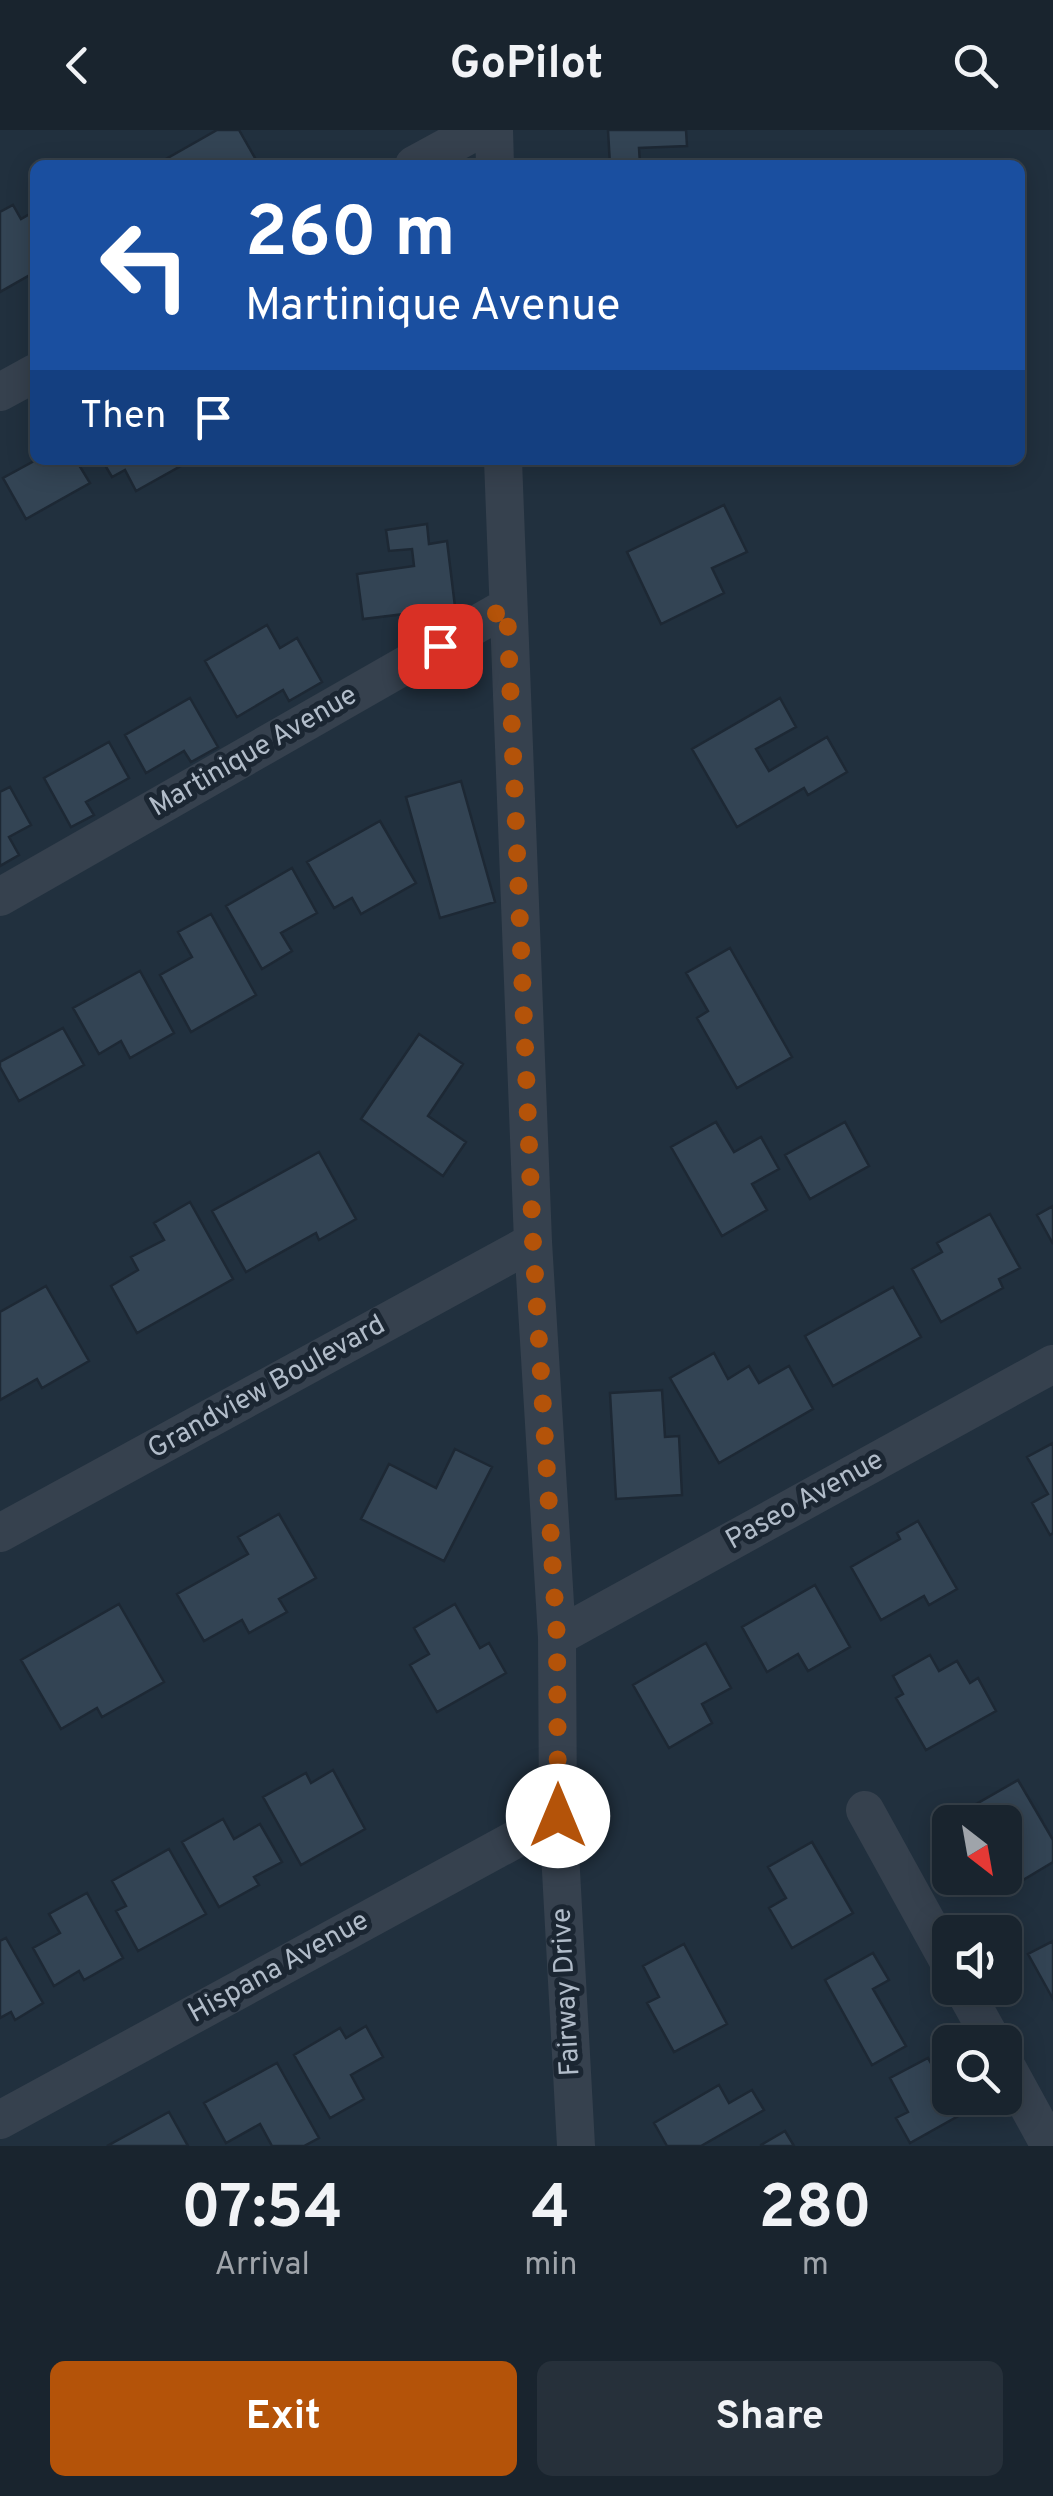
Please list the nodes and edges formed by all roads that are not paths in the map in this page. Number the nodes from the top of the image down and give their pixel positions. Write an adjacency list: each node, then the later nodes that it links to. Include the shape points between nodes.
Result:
1 (478, 130): 3 (street)
2 (494, 130): 4 (street)
3 (423, 160)
4 (495, 160)
5 (30, 376): 6 (street)
6 (0, 392)
7 (503, 465): 8 (street, Fairway Drive)
8 (507, 607): 9 (street, Martinique Avenue); 10 (street, Fairway Drive)
9 (0, 898)
10 (533, 1242): 12 (street, Grandview Boulevard); 13 (street, Fairway Drive)
11 (1053, 1364): 13 (street, Paseo Avenue)
12 (0, 1533)
13 (557, 1638): 15 (street, Fairway Drive)
14 (866, 1810): 16 (street)
15 (558, 1816): 18 (street, Hispana Avenue); 19 (street, Fairway Drive)
16 (932, 1931)
17 (1022, 2095): 20 (street)
18 (0, 2120)
19 (576, 2146)
20 (1050, 2146)

